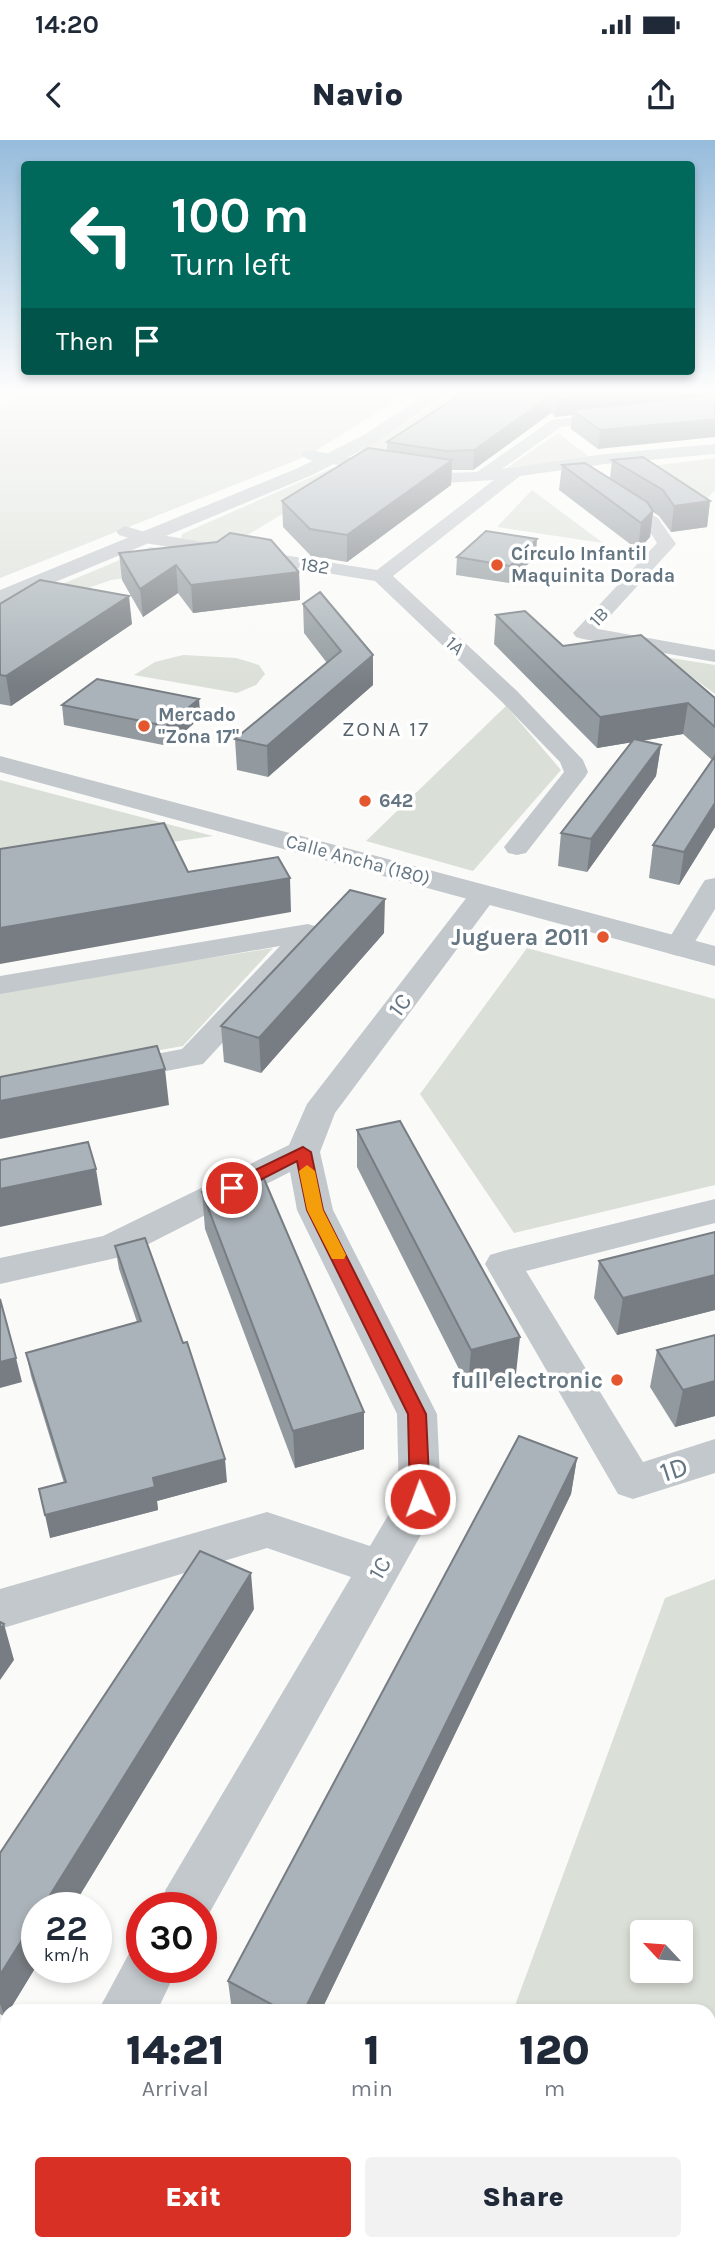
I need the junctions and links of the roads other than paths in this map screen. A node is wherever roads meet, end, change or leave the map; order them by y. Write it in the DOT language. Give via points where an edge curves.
graph roads {
  1 [pos="226,489"];
  2 [pos="259,489"];
  3 [pos="493,489"];
  4 [pos="602,489"];
  5 [pos="125,531"];
  6 [pos="145,538"];
  7 [pos="381,576"];
  8 [pos="0,581"];
  9 [pos="0,598"];
  10 [pos="715,656"];
  11 [pos="0,764"];
  12 [pos="517,847"];
  13 [pos="715,886"];
  14 [pos="485,894"];
  15 [pos="678,947"];
  16 [pos="715,957"];
  17 [pos="0,985"];
  18 [pos="80,1077"];
  19 [pos="303,1152"];
  20 [pos="715,1211"];
  21 [pos="0,1272"];
  22 [pos="715,1456"];
  23 [pos="380,1568"];
  24 [pos="0,1609"];
  25 [pos="194,1892"];
  26 [pos="142,1983"];
  27 [pos="130,2004"];
  1 -- 5 [label="street"];
  2 -- 6 [label="street"];
  3 -- 7 [label="street"];
  4 -- 10 [label="street, 1B" via="652,522 667,544 583,633"];
  5 -- 6 [label="street, 182"];
  5 -- 8 [label="street"];
  6 -- 7 [label="street, 182"];
  6 -- 9 [label="street"];
  7 -- 12 [label="street, 1A" via="571,760 576,772"];
  11 -- 14 [label="street, Calle Ancha (180)"];
  13 -- 15 [label="street"];
  14 -- 15 [label="street, Calle Ancha (180)"];
  14 -- 19 [label="street, 1C" via="319,1111"];
  15 -- 16 [label="street, Calle Ancha (180)"];
  17 -- 18 [label="street" via="308,933 192,1057"];
  19 -- 21 [label="street" via="111,1248"];
  19 -- 23 [label="street, 1C" via="315,1210 417,1414 420,1499"];
  20 -- 22 [label="street, 1D" via="503,1264 633,1482"];
  23 -- 24 [label="street" via="267,1530"];
  23 -- 25 [label="street, 1C"];
  26 -- 27 [label="street"];
}
